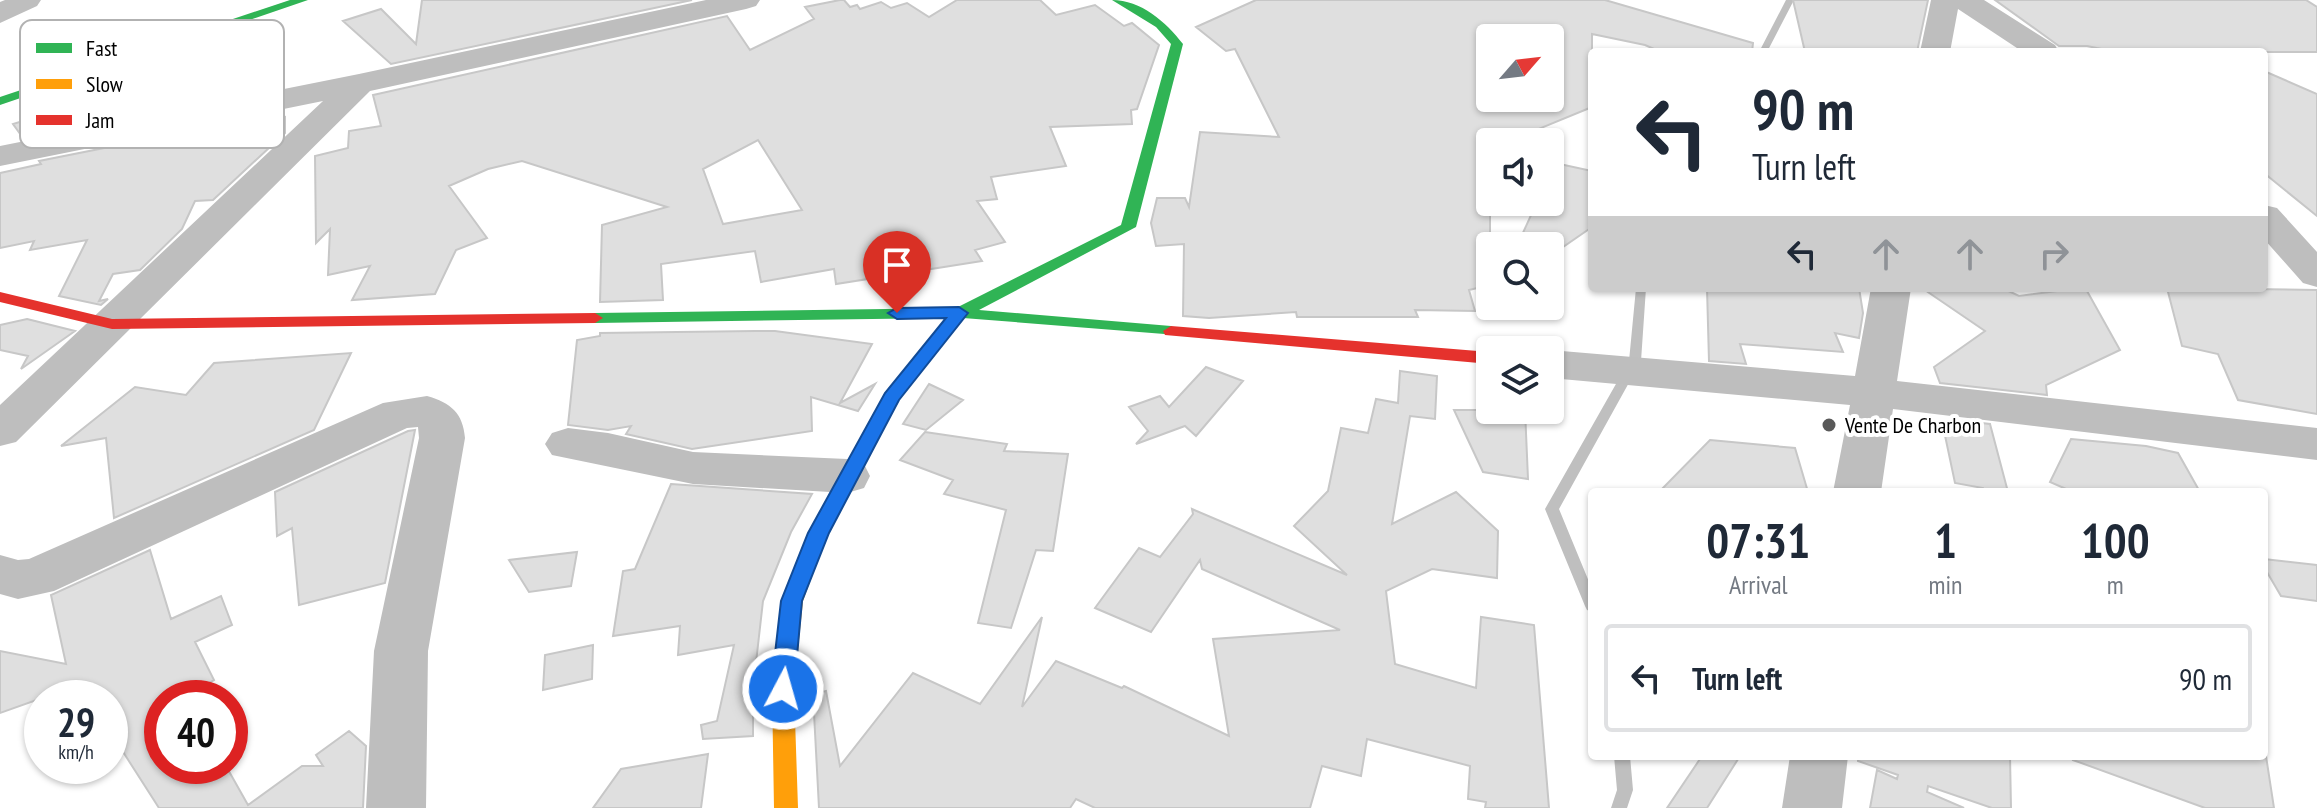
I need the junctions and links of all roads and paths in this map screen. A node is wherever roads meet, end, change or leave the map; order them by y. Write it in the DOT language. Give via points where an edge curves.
graph roads {
  1 [pos="27,0"];
  2 [pos="258,0"];
  3 [pos="302,0"];
  4 [pos="746,0"];
  5 [pos="1118,0"];
  6 [pos="1945,0"];
  7 [pos="1964,0"];
  8 [pos="0,14"];
  9 [pos="195,20"];
  10 [pos="242,20"];
  11 [pos="1936,48"];
  12 [pos="2038,48"];
  13 [pos="20,76"];
  14 [pos="0,82"];
  15 [pos="359,84"];
  16 [pos="20,94"];
  17 [pos="284,99"];
  18 [pos="0,101"];
  19 [pos="40,148"];
  20 [pos="0,156"];
  21 [pos="2268,220"];
  22 [pos="2317,275"];
  23 [pos="1890,292"];
  24 [pos="0,297"];
  25 [pos="959,313"];
  26 [pos="112,324"];
  27 [pos="1476,357"];
  28 [pos="1564,365"];
  29 [pos="1871,392"];
  30 [pos="0,431"];
  31 [pos="568,444"];
  32 [pos="2317,444"];
  33 [pos="847,476"];
  34 [pos="1858,488"];
  35 [pos="0,574"];
  36 [pos="1818,760"];
  37 [pos="396,808"];
  38 [pos="786,808"];
  39 [pos="1812,808"];
  1 -- 8 [label="street"];
  2 -- 9 [label="street"];
  3 -- 10 [label="street"];
  4 -- 15 [label="street"];
  5 -- 25 [label="street" via="1160,24 1177,44 1128,227"];
  6 -- 11 [label="street"];
  7 -- 12 [label="street"];
  13 -- 14 [label="street"];
  15 -- 17 [label="street"];
  15 -- 26 [label="street"];
  16 -- 18 [label="street"];
  19 -- 20 [label="street"];
  21 -- 22 [label="street"];
  23 -- 29 [label="street"];
  24 -- 26 [label="street"];
  25 -- 26 [label="street"];
  25 -- 27 [label="street"];
  25 -- 33 [label="street" via="891,397"];
  26 -- 30 [label="street"];
  28 -- 29 [label="street"];
  29 -- 32 [label="street"];
  29 -- 34 [label="street"];
  31 -- 33 [label="street" via="693,468"];
  33 -- 38 [label="street" via="792,601 783,689"];
  35 -- 37 [label="street" via="18,580 36,577 399,414 427,411 441,422 442,438 401,651"];
  36 -- 39 [label="street"];
}
